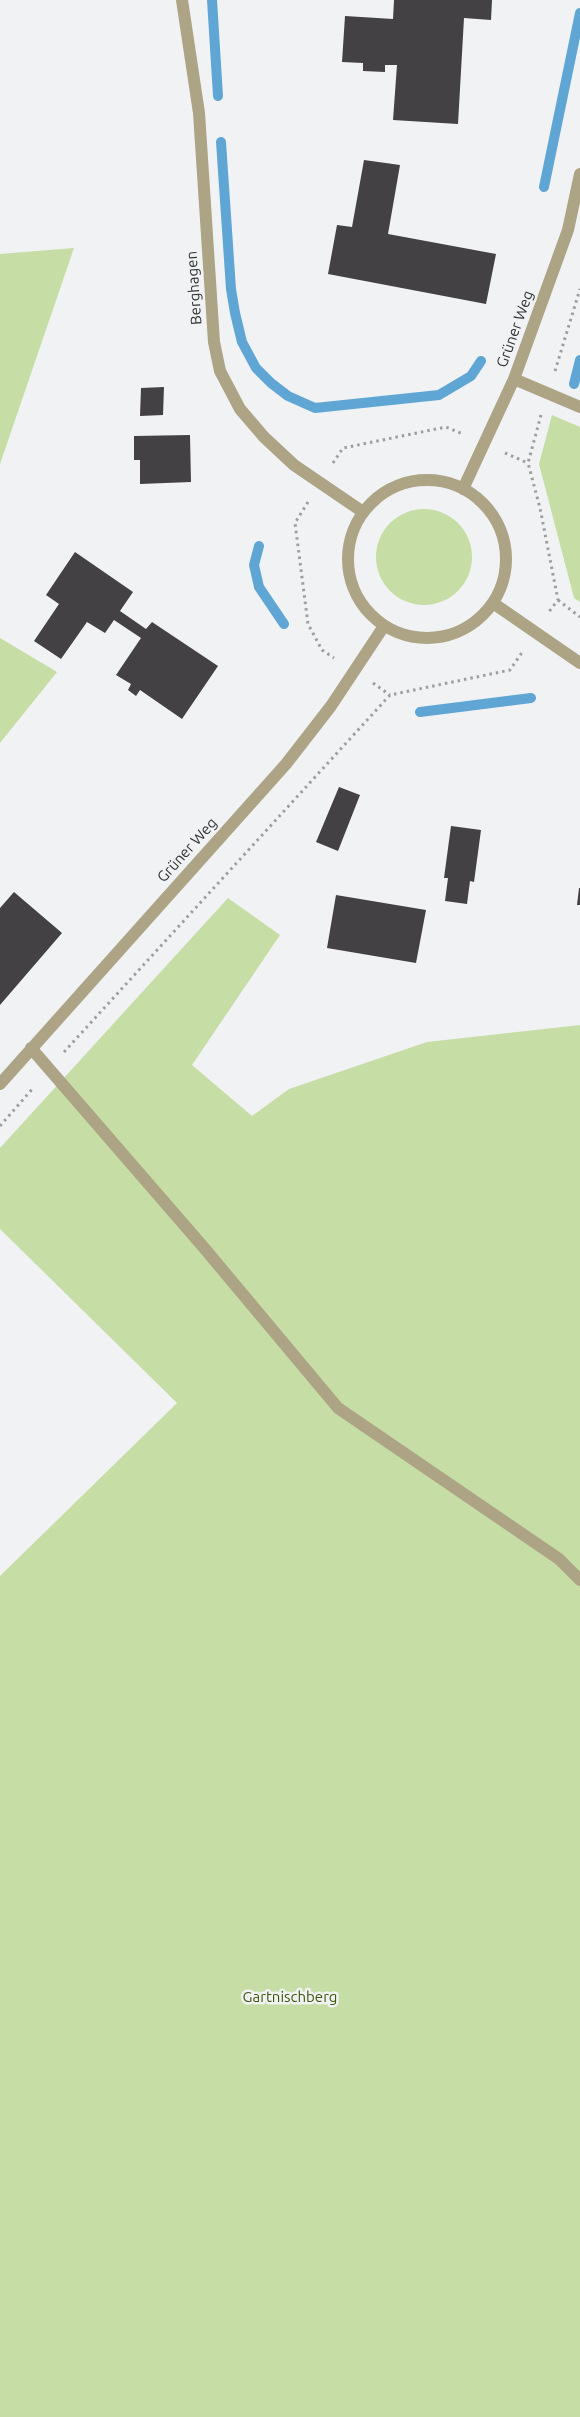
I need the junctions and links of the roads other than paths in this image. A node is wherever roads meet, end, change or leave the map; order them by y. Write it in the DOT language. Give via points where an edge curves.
graph roads {
  1 [pos="182,0"];
  2 [pos="580,174"];
  3 [pos="514,379"];
  4 [pos="580,408"];
  5 [pos="463,489"];
  6 [pos="363,512"];
  7 [pos="493,603"];
  8 [pos="384,626"];
  9 [pos="580,662"];
  10 [pos="32,1048"];
  11 [pos="0,1084"];
  12 [pos="580,1580"];
  1 -- 6 [label="street, Berghagen" via="199,113 214,342 220,371 240,409 264,437 294,465"];
  2 -- 3 [label="street, Grüner Weg" via="568,230"];
  3 -- 4 [label="street"];
  3 -- 5 [label="street, Grüner Weg"];
  5 -- 6 [label="street" via="442,481 420,480 398,485 379,496"];
  5 -- 7 [label="street" via="485,504 500,526 506,552 504,578"];
  6 -- 8 [label="street" via="352,535 348,560 352,586 365,609"];
  7 -- 8 [label="street" via="476,621 455,633 431,638 407,636"];
  7 -- 9 [label="street"];
  8 -- 10 [label="street, Grüner Weg" via="286,764"];
  10 -- 11 [label="street, Grüner Weg"];
  10 -- 12 [label="street" via="338,1408 559,1559"];
}
